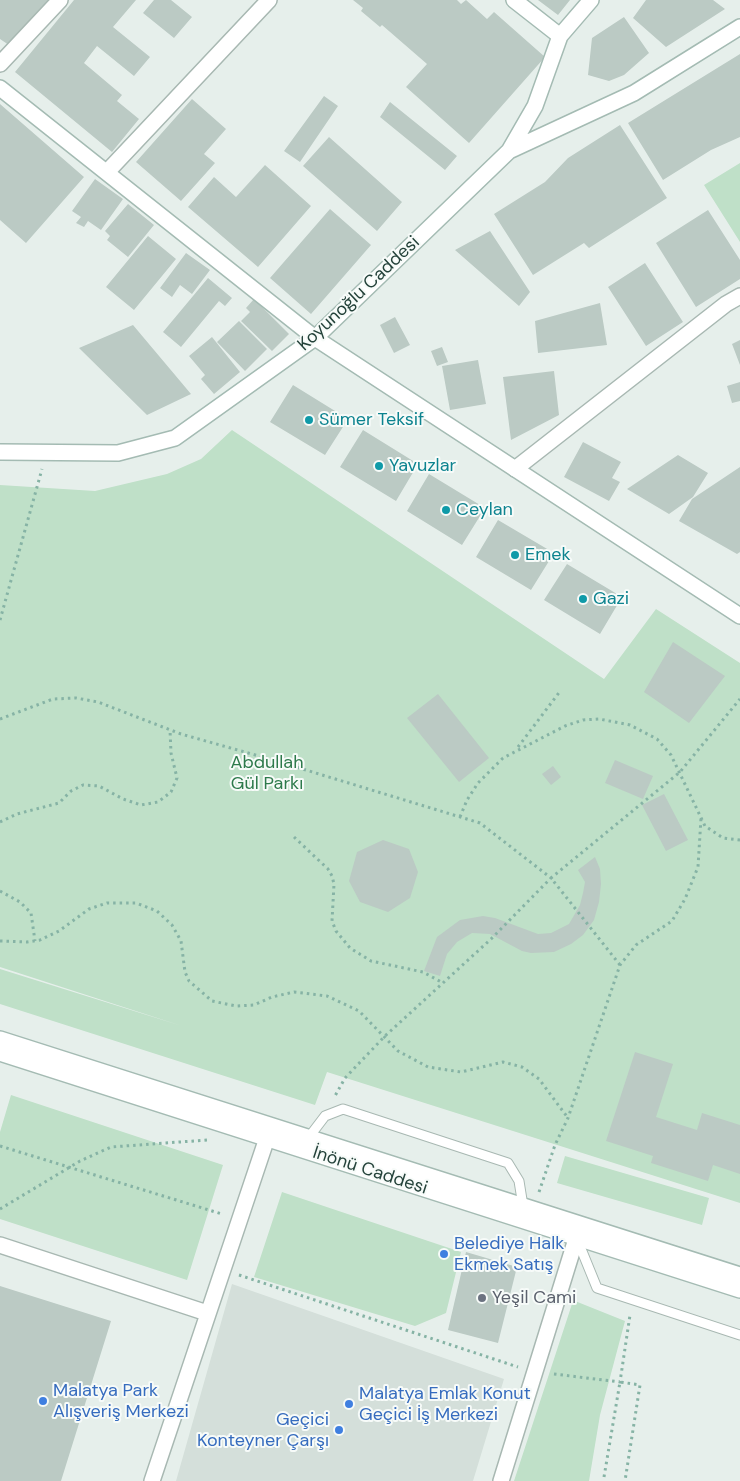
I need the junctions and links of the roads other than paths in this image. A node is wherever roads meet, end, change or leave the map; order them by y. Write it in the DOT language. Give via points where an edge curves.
graph roads {
  1 [pos="60,0"];
  2 [pos="269,0"];
  3 [pos="514,0"];
  4 [pos="591,0"];
  5 [pos="740,27"];
  6 [pos="560,36"];
  7 [pos="0,64"];
  8 [pos="0,88"];
  9 [pos="510,151"];
  10 [pos="107,172"];
  11 [pos="740,296"];
  12 [pos="316,338"];
  13 [pos="0,452"];
  14 [pos="515,469"];
  15 [pos="737,610"];
  16 [pos="0,1038"];
  17 [pos="0,1053"];
  18 [pos="310,1137"];
  19 [pos="267,1138"];
  20 [pos="529,1207"];
  21 [pos="576,1239"];
  22 [pos="0,1245"];
  23 [pos="740,1275"];
  24 [pos="740,1290"];
  25 [pos="207,1313"];
  26 [pos="740,1335"];
  27 [pos="152,1481"];
  28 [pos="501,1481"];
  1 -- 7 [label="street"];
  2 -- 10 [label="street"];
  3 -- 6 [label="street"];
  4 -- 6 [label="street, Koyunoğlu Caddesi"];
  5 -- 9 [label="street" via="634,93"];
  6 -- 9 [label="street, Koyunoğlu Caddesi" via="535,106"];
  8 -- 10 [label="street"];
  9 -- 12 [label="street, Koyunoğlu Caddesi"];
  10 -- 12 [label="street"];
  11 -- 14 [label="street"];
  12 -- 13 [label="street, Koyunoğlu Caddesi" via="175,438 118,453"];
  12 -- 14 [label="street"];
  14 -- 15 [label="street"];
  16 -- 18 [label="street, İnönü Caddesi"];
  17 -- 19 [label="street, İnönü Caddesi"];
  18 -- 20 [label="street, İnönü Caddesi"];
  18 -- 20 [label="lane" via="325,1116 343,1109 508,1163"];
  19 -- 21 [label="street, İnönü Caddesi"];
  19 -- 25 [label="street"];
  20 -- 23 [label="street, İnönü Caddesi"];
  21 -- 24 [label="street, İnönü Caddesi"];
  21 -- 26 [label="lane" via="597,1288"];
  21 -- 28 [label="street"];
  22 -- 25 [label="street"];
  25 -- 27 [label="street"];
}
